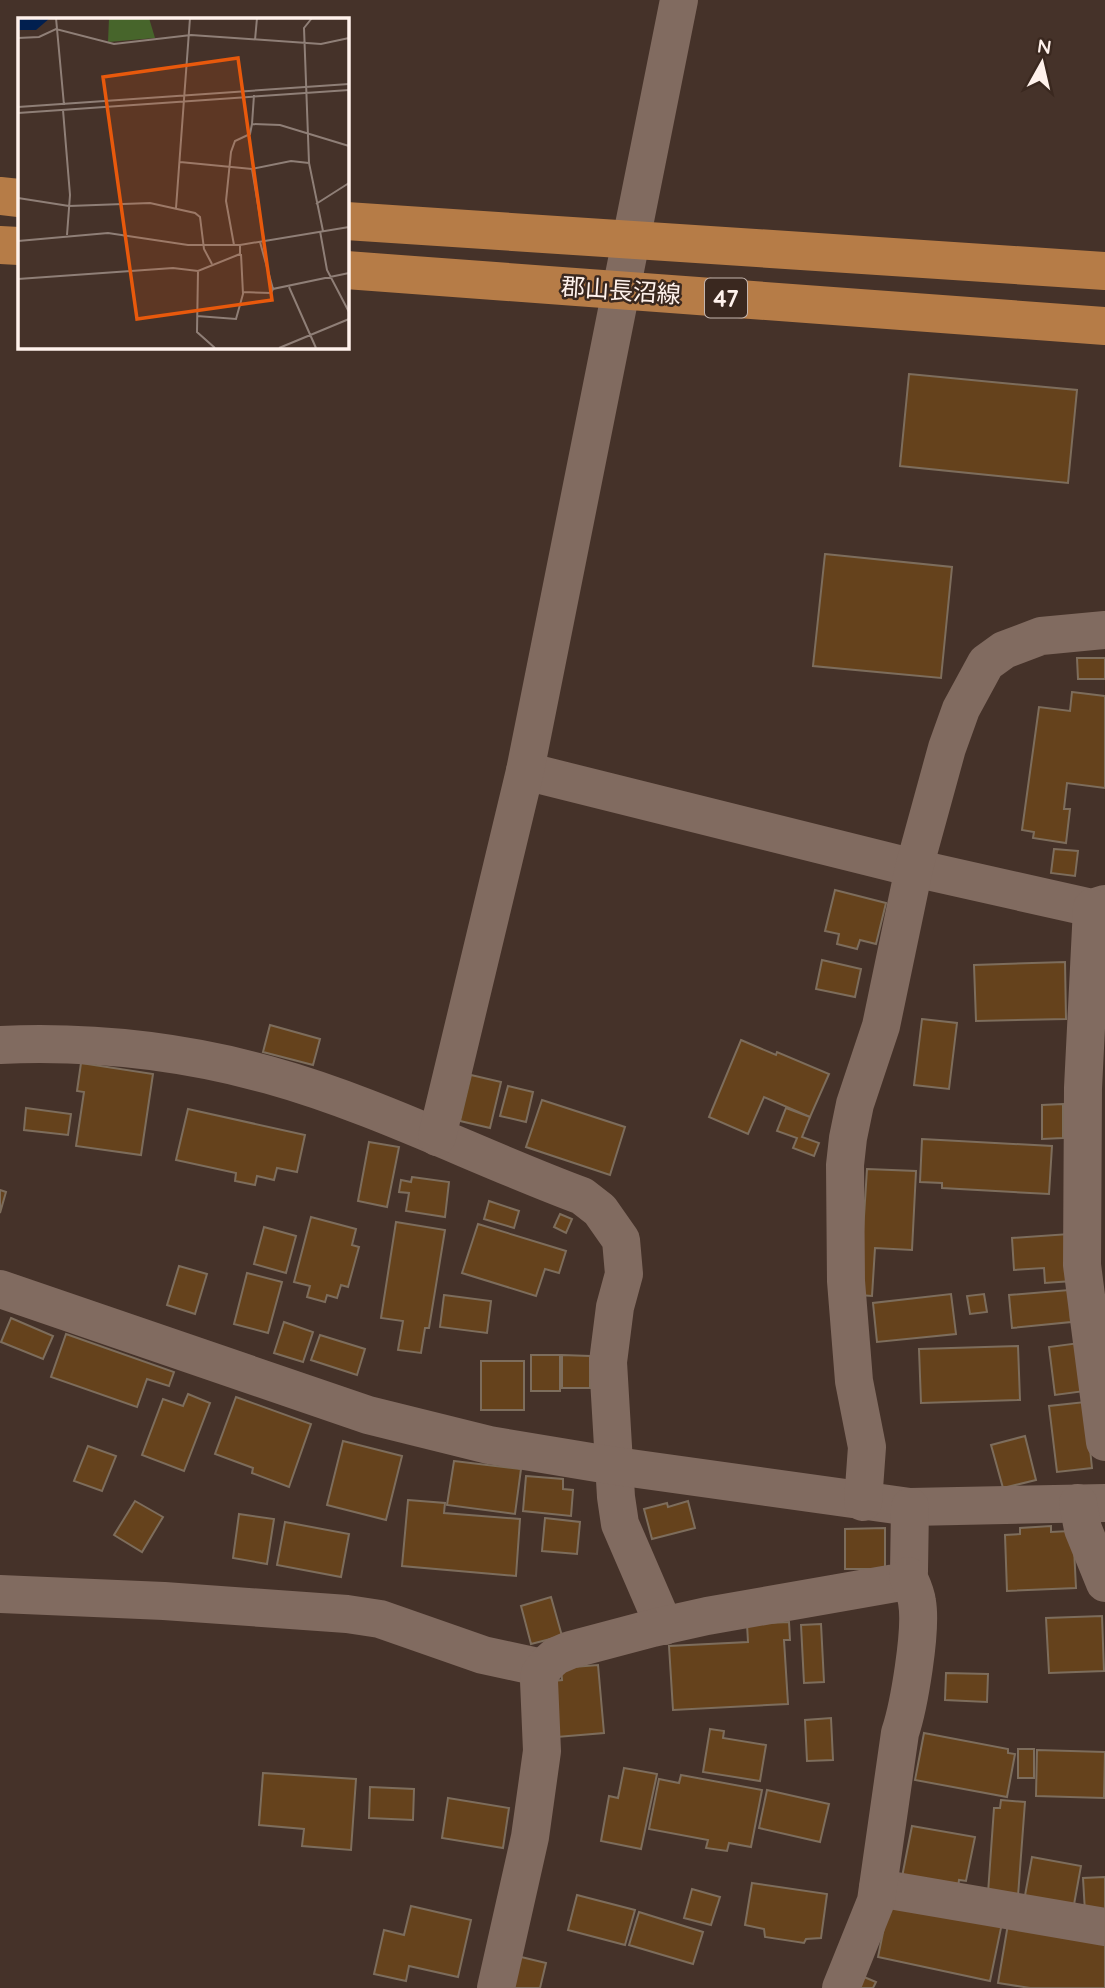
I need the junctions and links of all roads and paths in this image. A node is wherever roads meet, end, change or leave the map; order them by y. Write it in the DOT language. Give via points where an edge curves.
graph roads {
  1 [pos="679,0"];
  2 [pos="0,196"];
  3 [pos="18,198"];
  4 [pos="348,221"];
  5 [pos="631,241"];
  6 [pos="0,245"];
  7 [pos="18,246"];
  8 [pos="348,270"];
  9 [pos="1105,271"];
  10 [pos="622,290"];
  11 [pos="1105,326"];
  12 [pos="1105,630"];
  13 [pos="524,771"];
  14 [pos="914,868"];
  15 [pos="1098,906"];
  16 [pos="0,1045"];
  17 [pos="437,1137"];
  18 [pos="0,1289"];
  19 [pos="1105,1442"];
  20 [pos="614,1466"];
  21 [pos="863,1502"];
  22 [pos="1091,1503"];
  23 [pos="910,1507"];
  24 [pos="908,1576"];
  25 [pos="1105,1583"];
  26 [pos="0,1594"];
  27 [pos="664,1626"];
  28 [pos="543,1668"];
  29 [pos="878,1888"];
  30 [pos="1105,1927"];
  31 [pos="496,1988"];
  32 [pos="841,1988"];
  1 -- 5 [label="street"];
  2 -- 3 [label="main road"];
  4 -- 5 [label="main road, 郡山長沼線 / 47"];
  5 -- 9 [label="main road, 郡山長沼線 / 47"];
  5 -- 10 [label="street"];
  6 -- 7 [label="main road"];
  8 -- 10 [label="main road, 郡山長沼線 / 47"];
  10 -- 11 [label="main road, 郡山長沼線 / 47"];
  10 -- 13 [label="street"];
  12 -- 14 [label="street" via="1041,636 1004,650 986,663 961,709 947,748"];
  13 -- 14 [label="street"];
  13 -- 17 [label="street"];
  14 -- 15 [label="street"];
  14 -- 21 [label="street" via="881,1026 855,1104 845,1165 846,1282 853,1369 867,1447"];
  15 -- 19 [label="street" via="1083,1088 1082,1265"];
  16 -- 17 [label="street" via="76,1044 230,1065 340,1099"];
  17 -- 20 [label="street" via="582,1196 600,1210 621,1240 624,1274 608,1362"];
  18 -- 20 [label="street" via="368,1415 489,1444"];
  20 -- 21 [label="street"];
  20 -- 27 [label="street" via="620,1524"];
  21 -- 23 [label="street"];
  22 -- 23 [label="street"];
  22 -- 25 [label="street" via="1083,1529"];
  23 -- 24 [label="street"];
  24 -- 27 [label="street" via="901,1583"];
  24 -- 29 [label="street" via="919,1616"];
  26 -- 28 [label="street" via="347,1614 380,1619 483,1655"];
  27 -- 28 [label="street" via="570,1650"];
  28 -- 31 [label="street" via="539,1681 542,1751 530,1837"];
  29 -- 30 [label="street"];
  29 -- 32 [label="street"];
}
